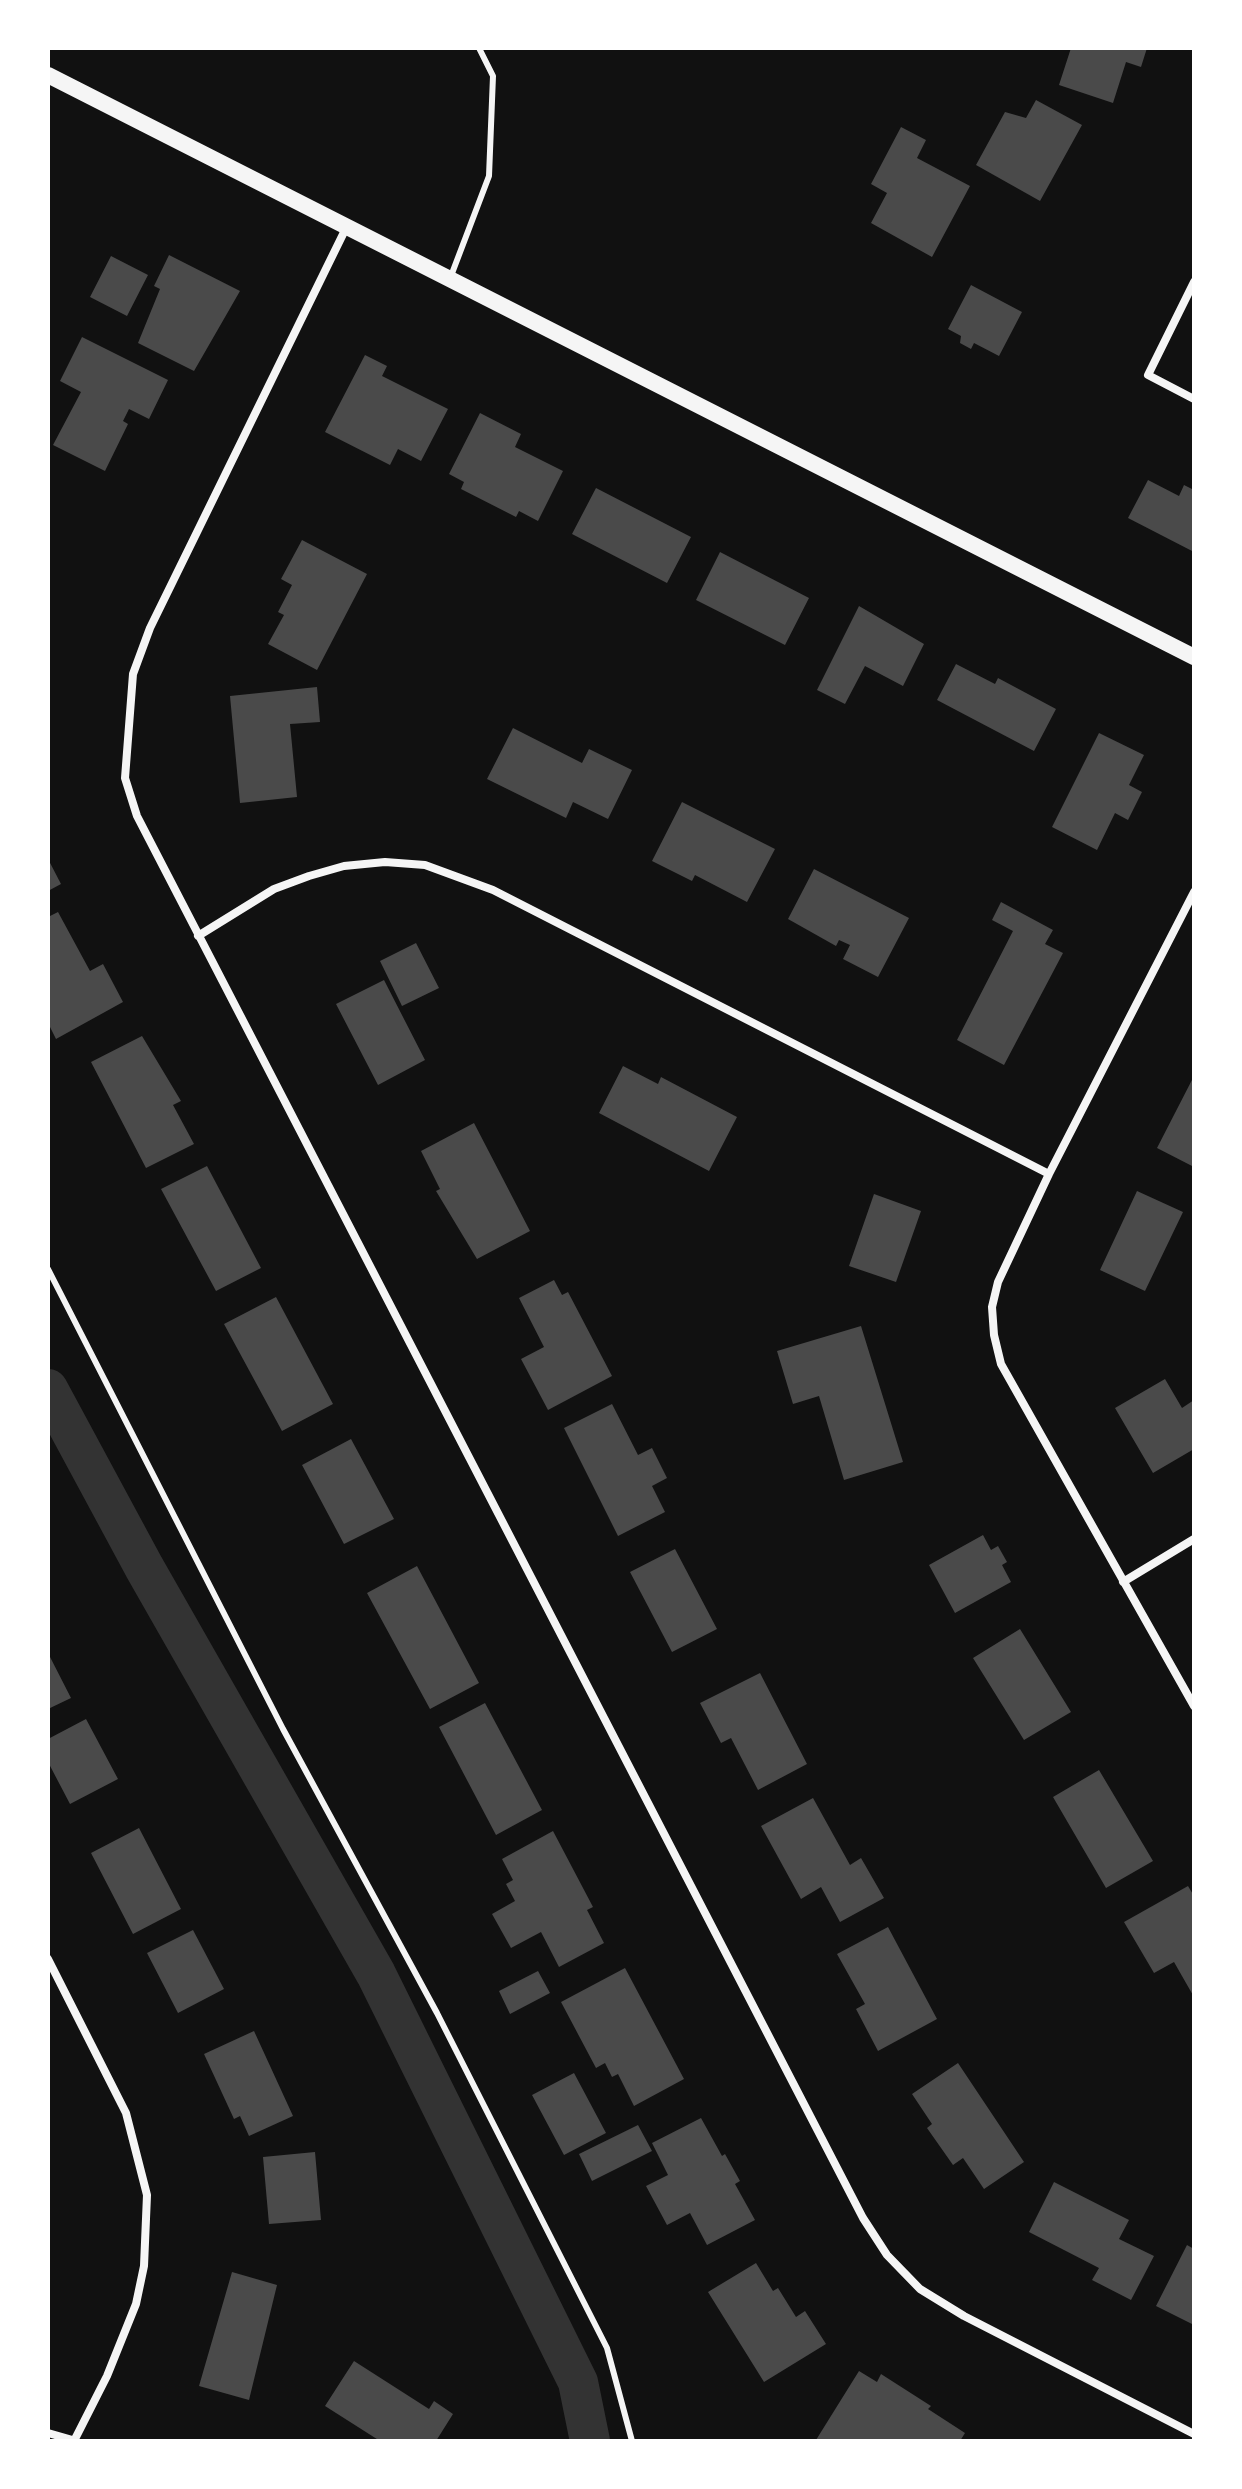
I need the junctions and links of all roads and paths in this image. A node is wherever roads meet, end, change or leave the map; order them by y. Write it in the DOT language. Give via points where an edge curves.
graph roads {
  1 [pos="479,48"];
  2 [pos="48,75"];
  3 [pos="347,226"];
  4 [pos="450,279"];
  5 [pos="1194,282"];
  6 [pos="1194,399"];
  7 [pos="1194,657"];
  8 [pos="1194,892"];
  9 [pos="198,936"];
  10 [pos="1049,1174"];
  11 [pos="48,1269"];
  12 [pos="1194,1539"];
  13 [pos="1123,1582"];
  14 [pos="1194,1706"];
  15 [pos="48,1959"];
  16 [pos="48,2433"];
  17 [pos="1194,2434"];
  18 [pos="75,2441"];
  19 [pos="632,2441"];
  1 -- 4 [label="lane" via="493,76 489,176"];
  2 -- 3 [label="main road"];
  3 -- 4 [label="main road"];
  3 -- 9 [label="street" via="150,628 133,674 125,778 137,816"];
  4 -- 7 [label="main road"];
  5 -- 6 [label="street" via="1148,375"];
  8 -- 10 [label="street"];
  9 -- 10 [label="street" via="274,889 309,876 385,862 425,865 493,890"];
  9 -- 17 [label="street" via="863,2218 887,2255 920,2289 964,2316"];
  10 -- 13 [label="street" via="998,1282 992,1307 994,1335 1001,1364"];
  11 -- 19 [label="lane" via="607,2348"];
  12 -- 13 [label="street"];
  13 -- 14 [label="street"];
  15 -- 18 [label="street" via="126,2113 147,2195 144,2266 136,2304"];
  16 -- 18 [label="street"];
}
